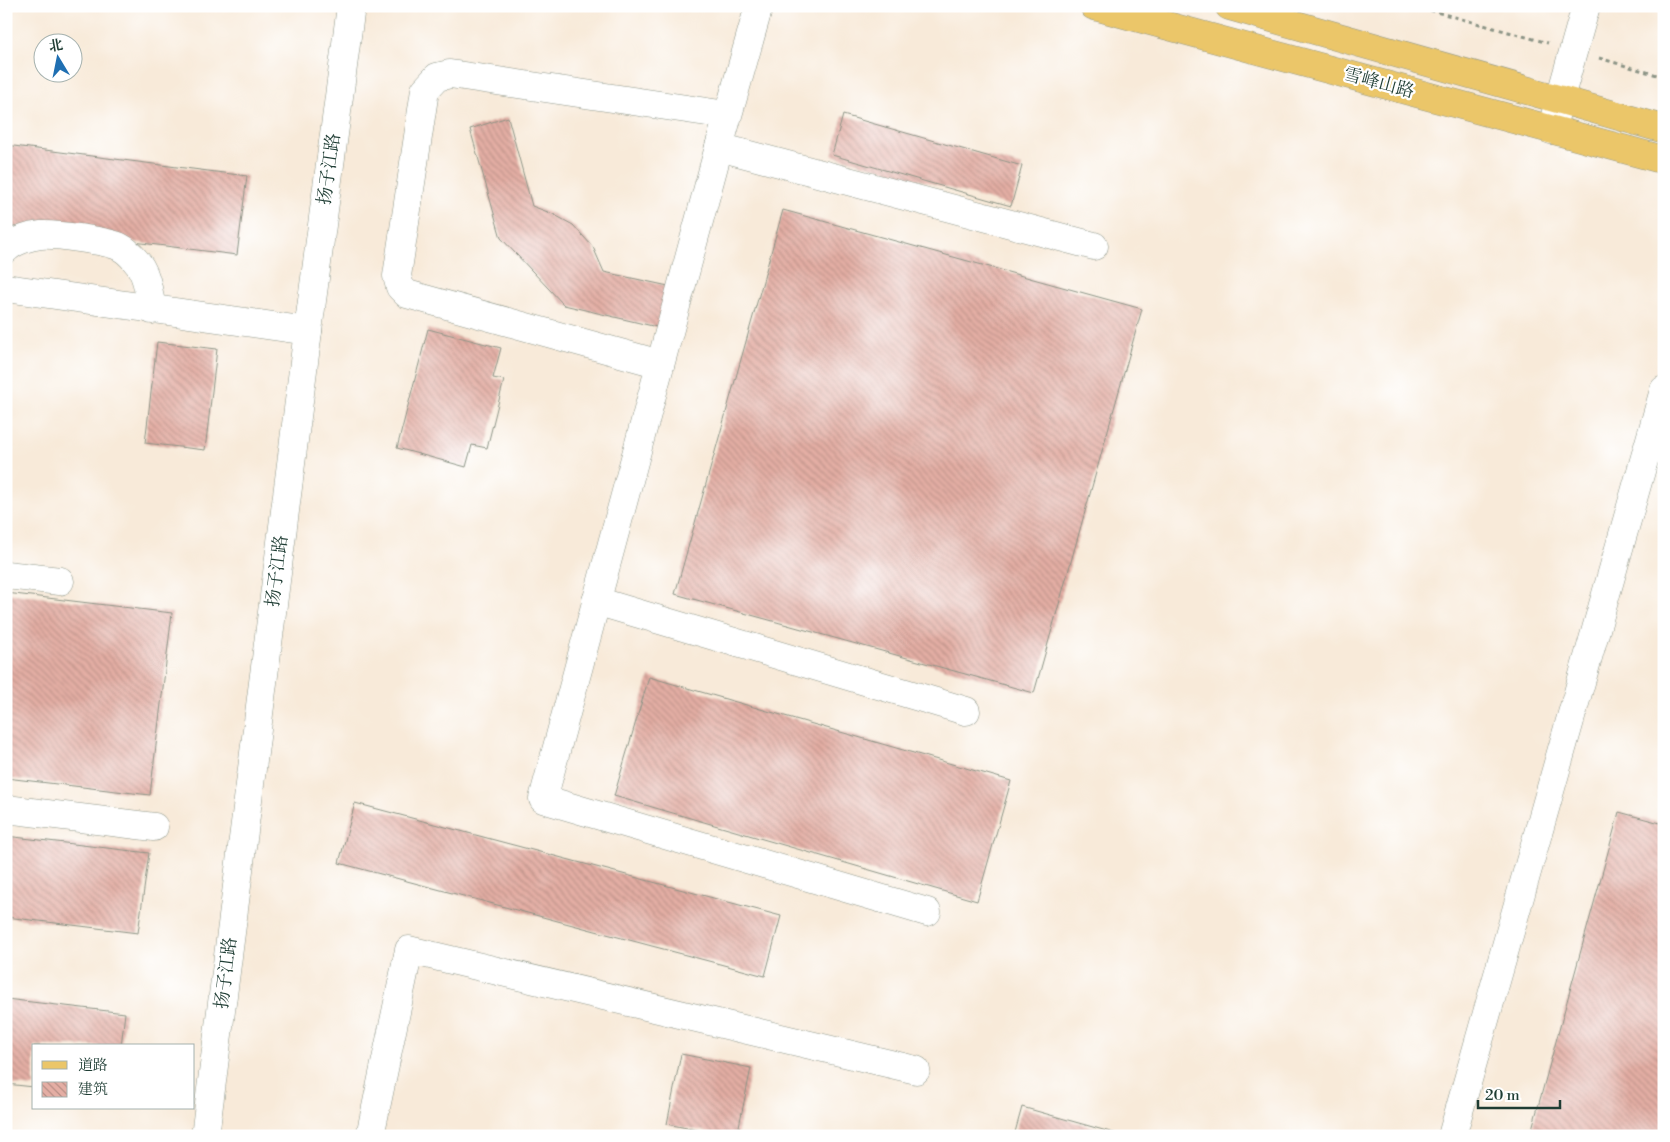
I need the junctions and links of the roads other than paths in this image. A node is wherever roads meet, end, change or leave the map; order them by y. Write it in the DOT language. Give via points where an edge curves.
graph roads {
  1 [pos="351,6"];
  2 [pos="759,6"];
  3 [pos="1094,6"];
  4 [pos="1586,6"];
  5 [pos="1233,7"];
  6 [pos="1560,100"];
  7 [pos="728,115"];
  8 [pos="1664,129"];
  9 [pos="1551,130"];
  10 [pos="719,147"];
  11 [pos="1664,160"];
  12 [pos="1094,246"];
  13 [pos="6,249"];
  14 [pos="6,288"];
  15 [pos="152,310"];
  16 [pos="308,331"];
  17 [pos="660,364"];
  18 [pos="1664,390"];
  19 [pos="6,575"];
  20 [pos="60,581"];
  21 [pos="596,601"];
  22 [pos="966,711"];
  23 [pos="6,810"];
  24 [pos="154,828"];
  25 [pos="926,912"];
  26 [pos="916,1070"];
  27 [pos="205,1136"];
  28 [pos="370,1136"];
  29 [pos="1452,1136"];
  1 -- 16 [label="street, 扬子江路"];
  2 -- 7 [label="street"];
  3 -- 9 [label="main road, 雪峰山路"];
  4 -- 6 [label="street"];
  5 -- 6 [label="main road, 雪峰山路"];
  6 -- 8 [label="main road, 雪峰山路"];
  6 -- 9 [label="street"];
  7 -- 10 [label="street"];
  7 -- 17 [label="street" via="450,74 437,77 425,90 397,276 400,286 407,294"];
  9 -- 11 [label="main road, 雪峰山路"];
  10 -- 12 [label="street"];
  10 -- 17 [label="street"];
  13 -- 15 [label="street" via="29,237 42,235 110,243 122,248 137,261 146,281"];
  14 -- 15 [label="street"];
  15 -- 16 [label="street"];
  16 -- 27 [label="street, 扬子江路"];
  17 -- 21 [label="street"];
  18 -- 29 [label="street"];
  19 -- 20 [label="street"];
  21 -- 22 [label="street"];
  21 -- 25 [label="street" via="543,799"];
  23 -- 24 [label="street"];
  26 -- 28 [label="street" via="410,950"];
}
